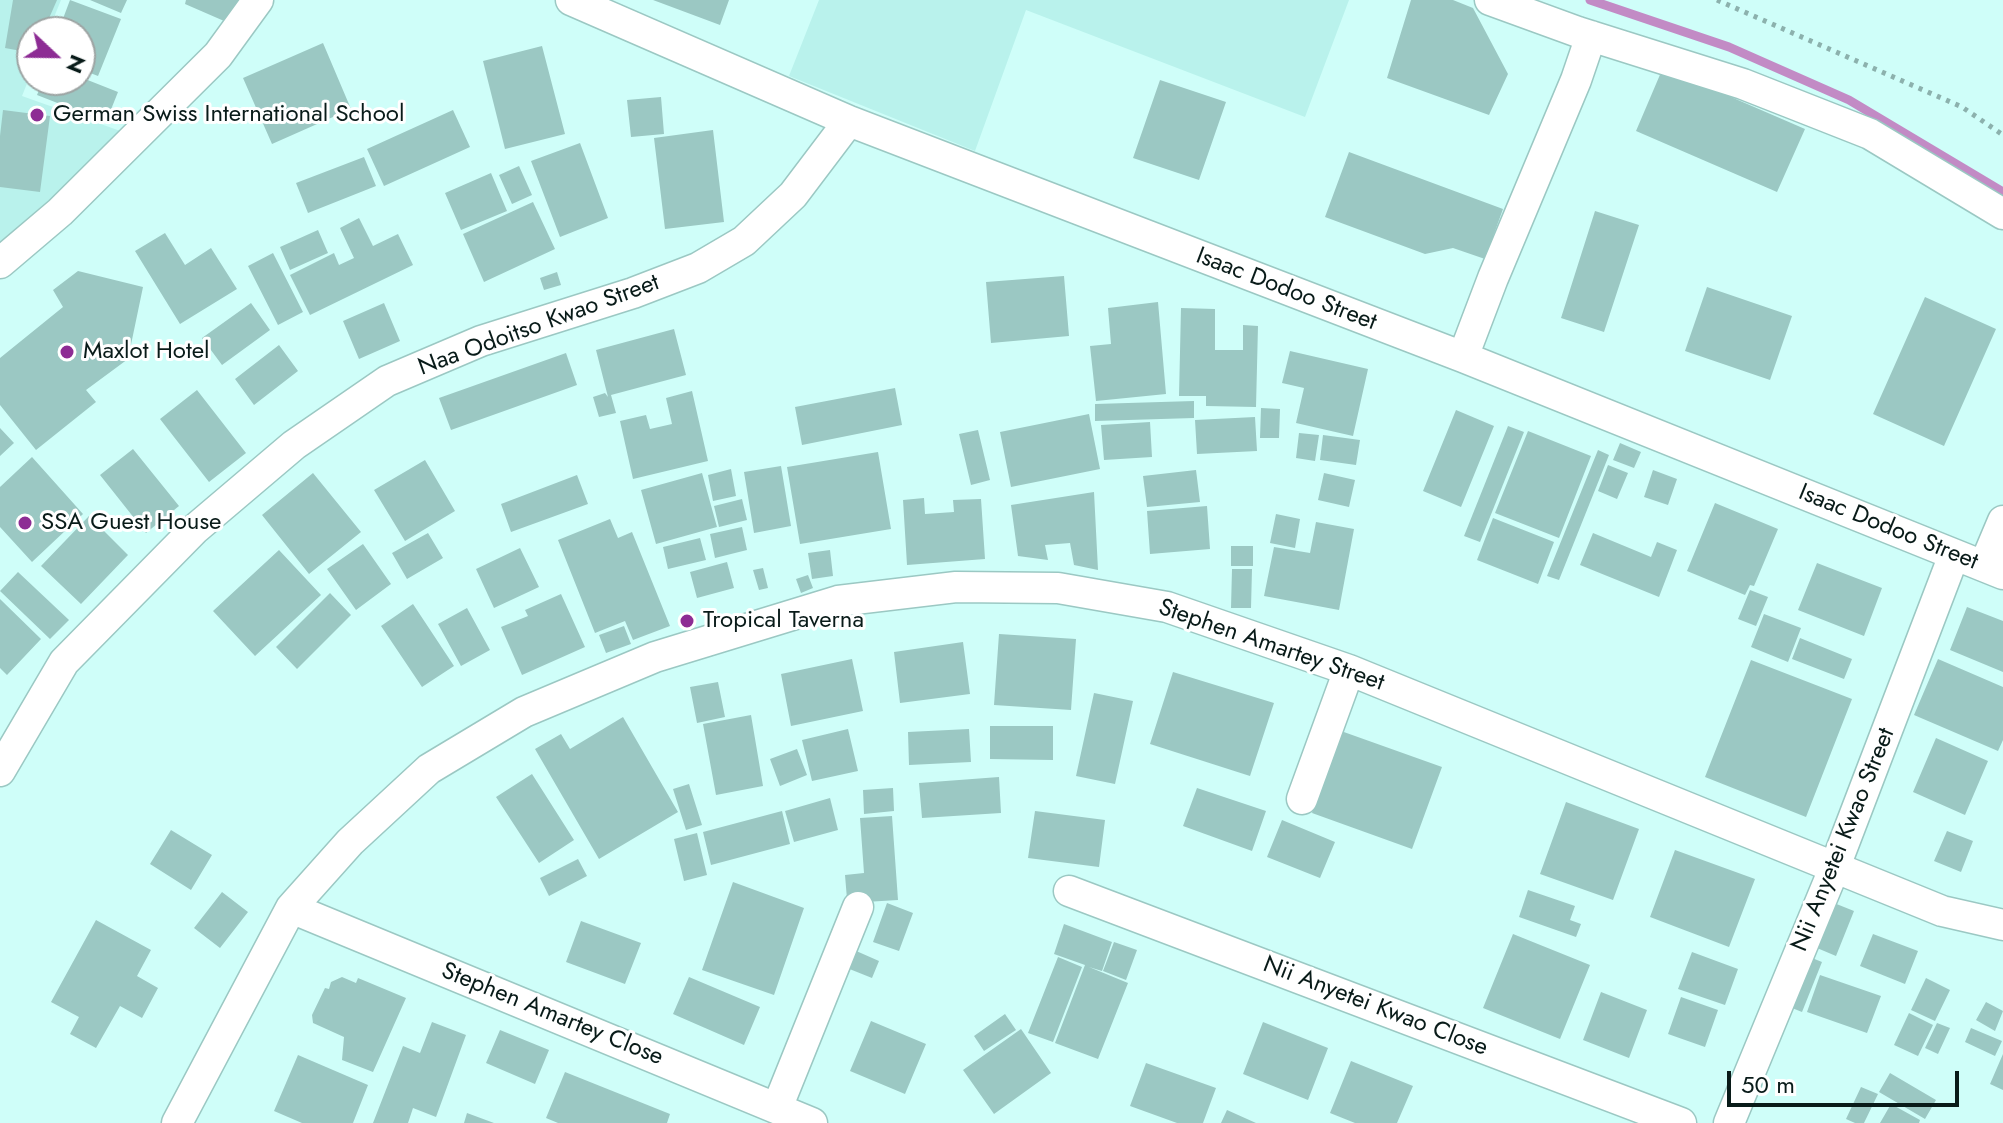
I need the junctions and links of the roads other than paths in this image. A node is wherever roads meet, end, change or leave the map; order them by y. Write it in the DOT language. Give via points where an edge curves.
graph roads {
  1 [pos="258,0"];
  2 [pos="571,0"];
  3 [pos="1490,0"];
  4 [pos="1591,36"];
  5 [pos="849,121"];
  6 [pos="2003,214"];
  7 [pos="0,263"];
  8 [pos="1463,357"];
  9 [pos="2003,521"];
  10 [pos="1954,555"];
  11 [pos="1993,570"];
  12 [pos="1349,670"];
  13 [pos="0,771"];
  14 [pos="1302,799"];
  15 [pos="1834,869"];
  16 [pos="1069,891"];
  17 [pos="858,907"];
  18 [pos="291,908"];
  19 [pos="2003,925"];
  20 [pos="777,1108"];
  21 [pos="177,1123"];
  22 [pos="812,1123"];
  23 [pos="1681,1123"];
  24 [pos="1729,1123"];
  1 -- 7 [label="street" via="208,66 60,212"];
  2 -- 5 [label="street, Isaac Dodoo Street"];
  3 -- 4 [label="street"];
  4 -- 6 [label="street" via="1743,84 1870,134"];
  4 -- 8 [label="street"];
  5 -- 8 [label="street, Isaac Dodoo Street"];
  5 -- 13 [label="street, Naa Odoitso Kwao Street" via="793,195 744,241 698,268 481,341 387,381 294,445 195,529 64,662"];
  8 -- 10 [label="street, Isaac Dodoo Street"];
  9 -- 11 [label="street"];
  10 -- 11 [label="street, Isaac Dodoo Street"];
  10 -- 15 [label="street, Nii Anyetei Kwao Street"];
  12 -- 14 [label="street"];
  12 -- 15 [label="street, Stephen Amartey Street"];
  12 -- 18 [label="street, Stephen Amartey Street" via="1167,607 1058,588 956,587 838,601 655,657 524,712 429,769 350,842"];
  15 -- 19 [label="street, Stephen Amartey Street" via="1942,911"];
  15 -- 24 [label="street, Nii Anyetei Kwao Street"];
  16 -- 23 [label="street, Nii Anyetei Kwao Close"];
  17 -- 20 [label="street"];
  18 -- 20 [label="street, Stephen Amartey Close"];
  18 -- 21 [label="street, Stephen Amartey Street"];
  20 -- 22 [label="street, Stephen Amartey Close"];
}
